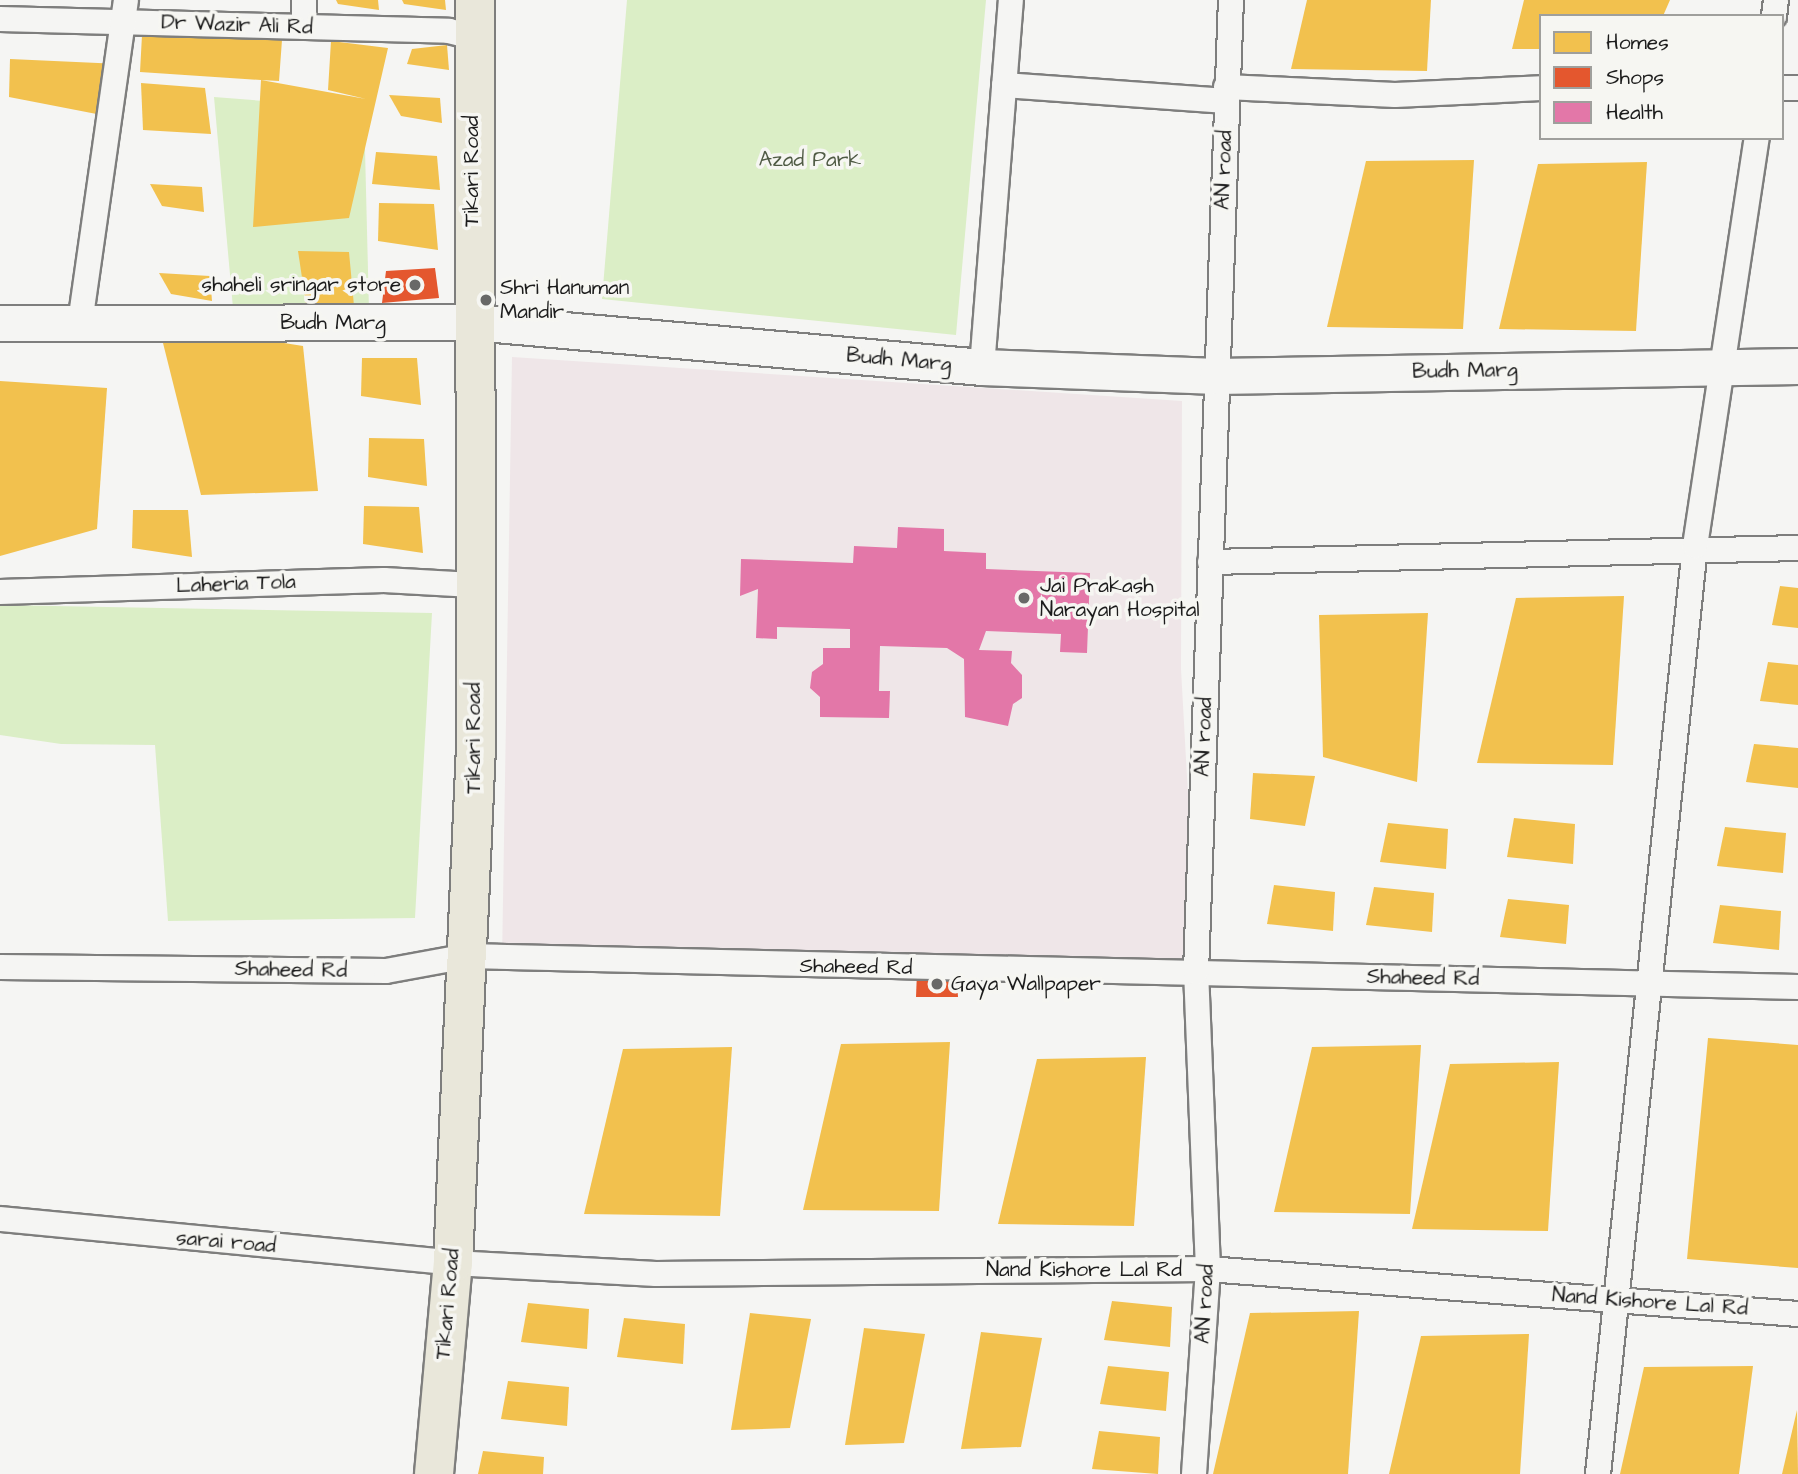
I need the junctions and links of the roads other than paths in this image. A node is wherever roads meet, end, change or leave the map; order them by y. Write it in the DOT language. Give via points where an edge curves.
graph roads {
  1 [pos="304,0"];
  2 [pos="475,0"];
  3 [pos="1011,0"];
  4 [pos="1231,0"];
  5 [pos="126,11"];
  6 [pos="0,19"];
  7 [pos="304,27"];
  8 [pos="473,37"];
  9 [pos="1004,85"];
  10 [pos="1539,88"];
  11 [pos="1226,94"];
  12 [pos="1757,140"];
  13 [pos="0,323"];
  14 [pos="80,323"];
  15 [pos="472,323"];
  16 [pos="1721,365"];
  17 [pos="1798,366"];
  18 [pos="982,367"];
  19 [pos="1217,376"];
  20 [pos="1695,545"];
  21 [pos="1798,548"];
  22 [pos="1210,562"];
  23 [pos="472,585"];
  24 [pos="0,592"];
  25 [pos="468,956"];
  26 [pos="0,967"];
  27 [pos="1196,972"];
  28 [pos="1645,984"];
  29 [pos="1798,987"];
  30 [pos="0,1219"];
  31 [pos="453,1263"];
  32 [pos="1208,1269"];
  33 [pos="1613,1299"];
  34 [pos="1798,1314"];
  35 [pos="434,1474"];
  36 [pos="1194,1474"];
  37 [pos="1598,1474"];
  1 -- 7 [label="street"];
  2 -- 8 [label="highway, Tikari Road"];
  3 -- 9 [label="street"];
  4 -- 11 [label="street, AN road"];
  5 -- 6 [label="street, Dr Wazir Ali Rd"];
  5 -- 7 [label="street, Dr Wazir Ali Rd"];
  5 -- 14 [label="street"];
  7 -- 8 [label="street, Dr Wazir Ali Rd"];
  8 -- 15 [label="highway, Tikari Road"];
  9 -- 11 [label="street"];
  9 -- 18 [label="street"];
  10 -- 11 [label="street" via="1395,95"];
  11 -- 19 [label="street, AN road"];
  12 -- 16 [label="street"];
  13 -- 14 [label="street, Budh Marg"];
  14 -- 15 [label="street, Budh Marg"];
  15 -- 18 [label="street, Budh Marg"];
  15 -- 23 [label="highway, Tikari Road"];
  16 -- 17 [label="street, Budh Marg"];
  16 -- 19 [label="street, Budh Marg"];
  16 -- 20 [label="street"];
  18 -- 19 [label="street, Budh Marg"];
  19 -- 22 [label="street, AN road"];
  20 -- 21 [label="street"];
  20 -- 22 [label="street"];
  20 -- 28 [label="street"];
  22 -- 27 [label="street, AN road"];
  23 -- 24 [label="street, Laheria Tola" via="384,580"];
  23 -- 25 [label="highway, Tikari Road" via="476,746"];
  25 -- 26 [label="street, Shaheed Rd" via="386,971"];
  25 -- 27 [label="street, Shaheed Rd" via="538,963"];
  25 -- 31 [label="highway, Tikari Road"];
  27 -- 28 [label="street, Shaheed Rd"];
  27 -- 32 [label="street, AN road"];
  28 -- 29 [label="street, Shaheed Rd"];
  28 -- 33 [label="street"];
  30 -- 31 [label="street, sarai road"];
  31 -- 32 [label="street, Nand Kishore Lal Rd" via="656,1274"];
  31 -- 35 [label="highway, Tikari Road"];
  32 -- 33 [label="street, Nand Kishore Lal Rd"];
  32 -- 36 [label="street, AN road"];
  33 -- 34 [label="street, Nand Kishore Lal Rd"];
  33 -- 37 [label="street"];
}
